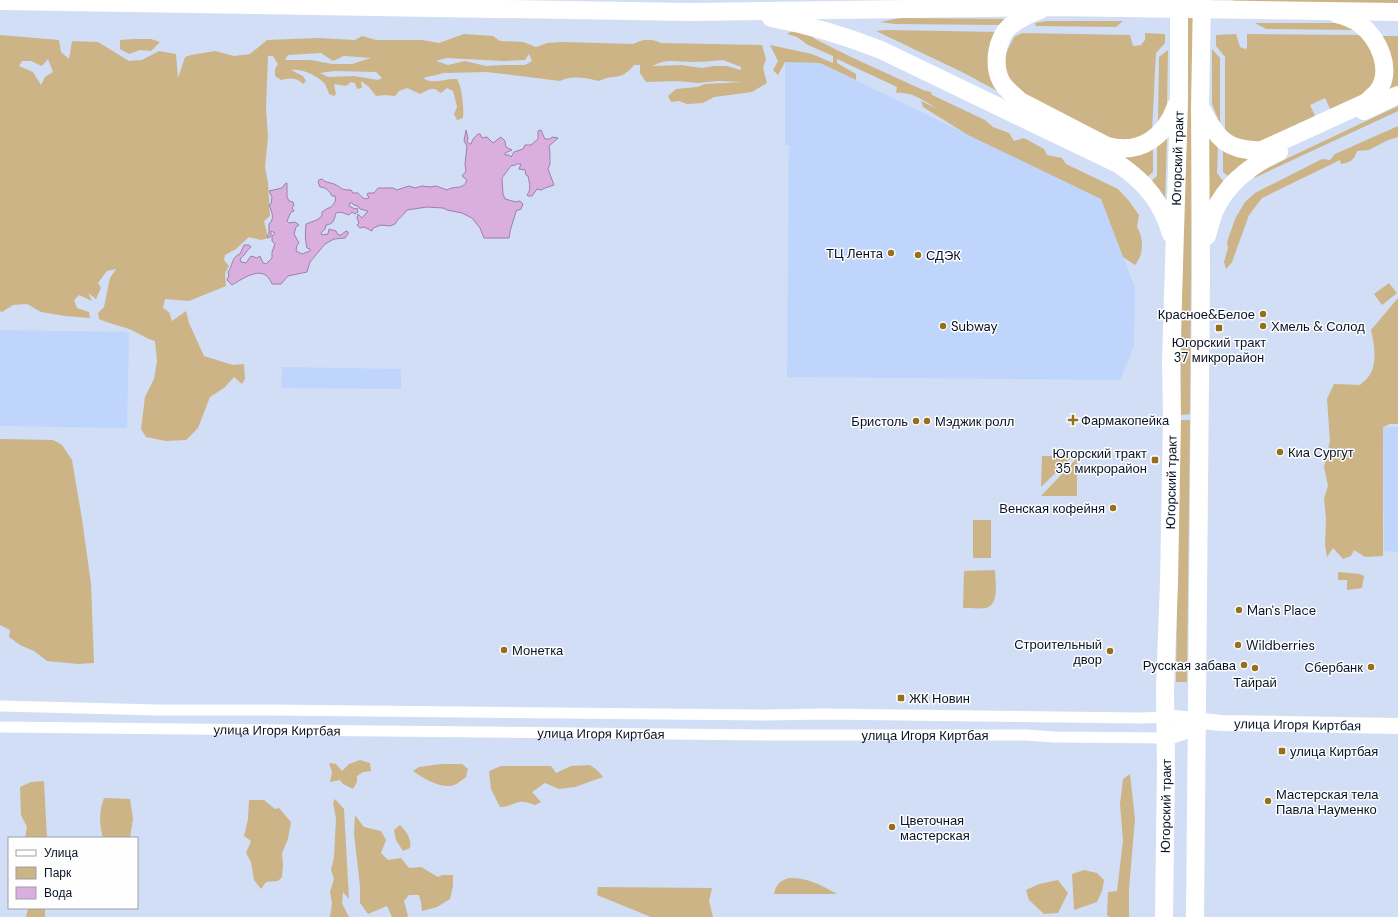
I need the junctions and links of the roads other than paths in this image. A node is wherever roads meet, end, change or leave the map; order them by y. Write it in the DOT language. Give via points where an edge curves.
graph roads {
  1 [pos="1178,0"];
  2 [pos="1202,0"];
  3 [pos="0,1"];
  4 [pos="1054,7"];
  5 [pos="1329,11"];
  6 [pos="690,12"];
  7 [pos="1398,12"];
  8 [pos="1398,95"];
  9 [pos="1178,101"];
  10 [pos="1200,108"];
  11 [pos="1174,246"];
  12 [pos="1201,273"];
  13 [pos="0,706"];
  14 [pos="1165,717"];
  15 [pos="1197,721"];
  16 [pos="1398,726"];
  17 [pos="0,727"];
  18 [pos="1166,738"];
  19 [pos="1164,917"];
  20 [pos="1195,917"];
  1 -- 9 [label="main road, Югорский тракт"];
  2 -- 10 [label="main road, Югорский тракт"];
  3 -- 6 [label="main road"];
  4 -- 5 [label="main road"];
  4 -- 6 [label="main road"];
  4 -- 9 [label="main road" via="1030,14 1009,27 999,46 997,69 1001,82 1020,101 1117,149 1131,148 1155,139 1167,125"];
  5 -- 7 [label="main road"];
  5 -- 10 [label="main road" via="1360,24 1377,44 1384,67 1383,80 1377,92 1367,102 1262,150 1237,148 1220,138 1212,130"];
  6 -- 11 [label="main road" via="754,15 777,19 860,42 1120,165 1152,194 1167,222"];
  8 -- 12 [label="main road" via="1248,169 1227,189 1214,212 1205,241"];
  9 -- 11 [label="main road, Югорский тракт"];
  10 -- 12 [label="main road, Югорский тракт"];
  11 -- 14 [label="main road, Югорский тракт"];
  12 -- 15 [label="main road, Югорский тракт"];
  13 -- 14 [label="street, улица Игоря Киртбая" via="159,710"];
  14 -- 15 [label="main road, улица Игоря Киртбая"];
  14 -- 18 [label="main road, Югорский тракт"];
  15 -- 16 [label="main road, улица Игоря Киртбая"];
  15 -- 18 [label="main road, улица Игоря Киртбая" via="1183,732"];
  15 -- 20 [label="main road, Югорский тракт"];
  17 -- 18 [label="street, улица Игоря Киртбая"];
  18 -- 19 [label="main road, Югорский тракт"];
}
